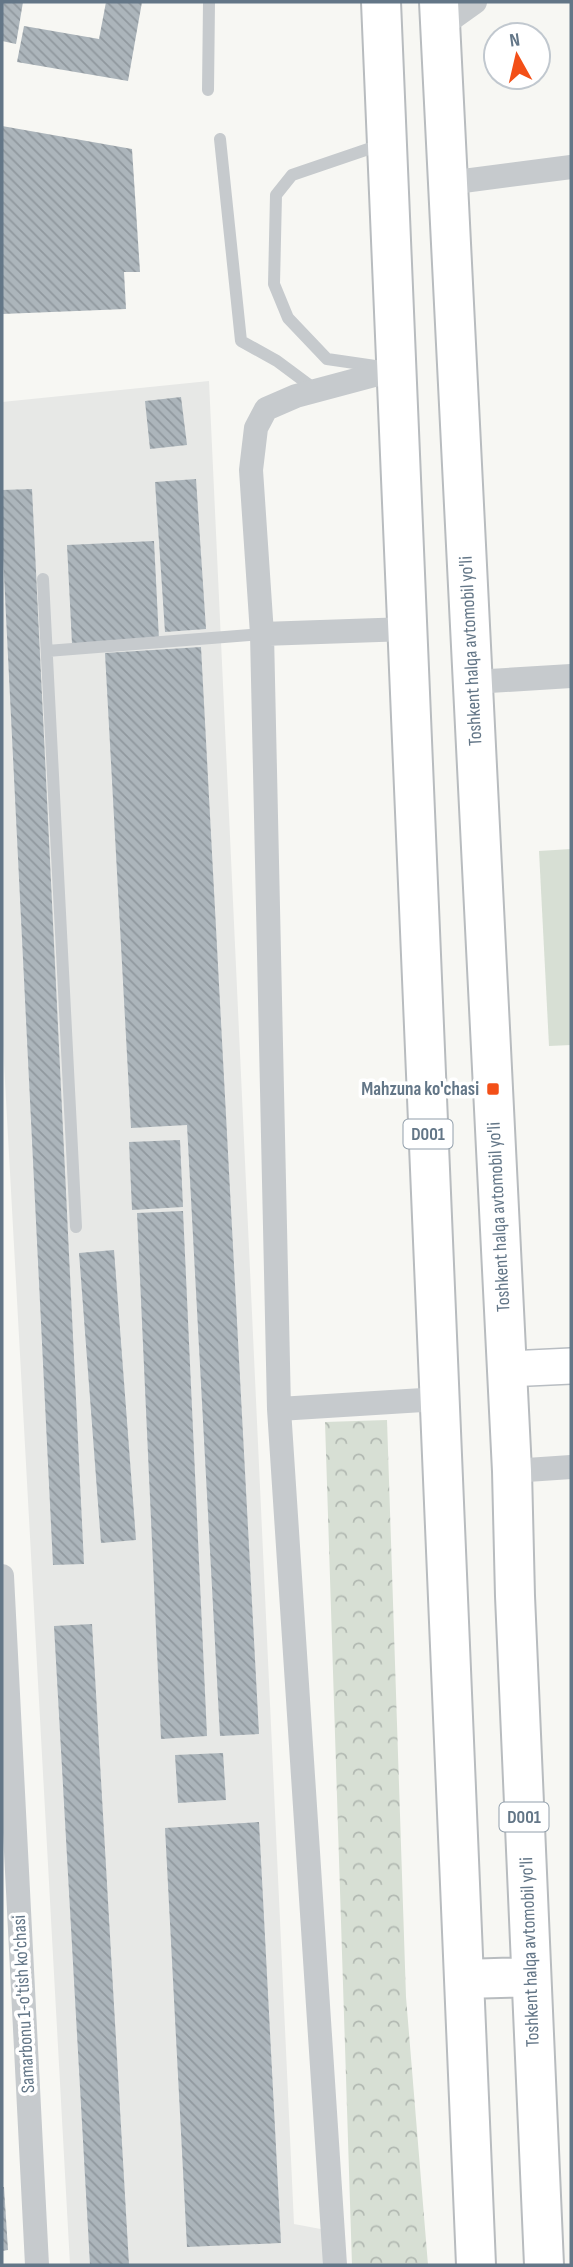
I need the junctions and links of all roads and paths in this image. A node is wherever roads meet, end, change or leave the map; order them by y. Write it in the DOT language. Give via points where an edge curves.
graph roads {
  1 [pos="209,2"];
  2 [pos="381,2"];
  3 [pos="475,2"];
  4 [pos="440,14"];
  5 [pos="208,90"];
  6 [pos="219,139"];
  7 [pos="387,143"];
  8 [pos="571,167"];
  9 [pos="448,183"];
  10 [pos="457,366"];
  11 [pos="397,369"];
  12 [pos="316,390"];
  13 [pos="43,579"];
  14 [pos="408,629"];
  15 [pos="262,634"];
  16 [pos="47,651"];
  17 [pos="571,676"];
  18 [pos="473,682"];
  19 [pos="76,1227"];
  20 [pos="571,1366"];
  21 [pos="506,1368"];
  22 [pos="439,1399"];
  23 [pos="279,1409"];
  24 [pos="571,1467"];
  25 [pos="512,1471"];
  26 [pos="2,1589"];
  27 [pos="531,1977"];
  28 [pos="464,1979"];
  29 [pos="37,2265"];
  30 [pos="335,2265"];
  31 [pos="476,2265"];
  32 [pos="544,2265"];
  1 -- 5 [label="lane"];
  2 -- 7 [label="highway, D001"];
  3 -- 4 [label="street"];
  4 -- 9 [label="highway, Toshkent halqa avtomobil yo'li / D001"];
  6 -- 12 [label="lane" via="241,341"];
  7 -- 11 [label="highway, D001"];
  7 -- 11 [label="lane" via="292,175 276,195 275,284 288,318 327,359"];
  8 -- 9 [label="street"];
  9 -- 10 [label="highway, Toshkent halqa avtomobil yo'li / D001"];
  10 -- 11 [label="highway"];
  10 -- 18 [label="highway, Toshkent halqa avtomobil yo'li / D001"];
  11 -- 12 [label="street"];
  11 -- 14 [label="highway, D001"];
  12 -- 15 [label="street" via="266,409 256,428 251,470"];
  13 -- 16 [label="lane"];
  14 -- 15 [label="street"];
  14 -- 22 [label="highway, D001"];
  15 -- 16 [label="lane"];
  15 -- 23 [label="street"];
  16 -- 19 [label="lane"];
  17 -- 18 [label="street"];
  18 -- 21 [label="highway, Toshkent halqa avtomobil yo'li / D001"];
  20 -- 21 [label="main road"];
  21 -- 25 [label="highway, Toshkent halqa avtomobil yo'li / D001"];
  22 -- 23 [label="street"];
  22 -- 28 [label="highway, D001"];
  23 -- 30 [label="street"];
  24 -- 25 [label="street"];
  25 -- 27 [label="highway, Toshkent halqa avtomobil yo'li / D001"];
  26 -- 29 [label="street, Samarbonu 1-o'tish ko'chasi"];
  27 -- 28 [label="highway"];
  27 -- 32 [label="highway, Toshkent halqa avtomobil yo'li / D001"];
  28 -- 31 [label="highway, D001"];
}
